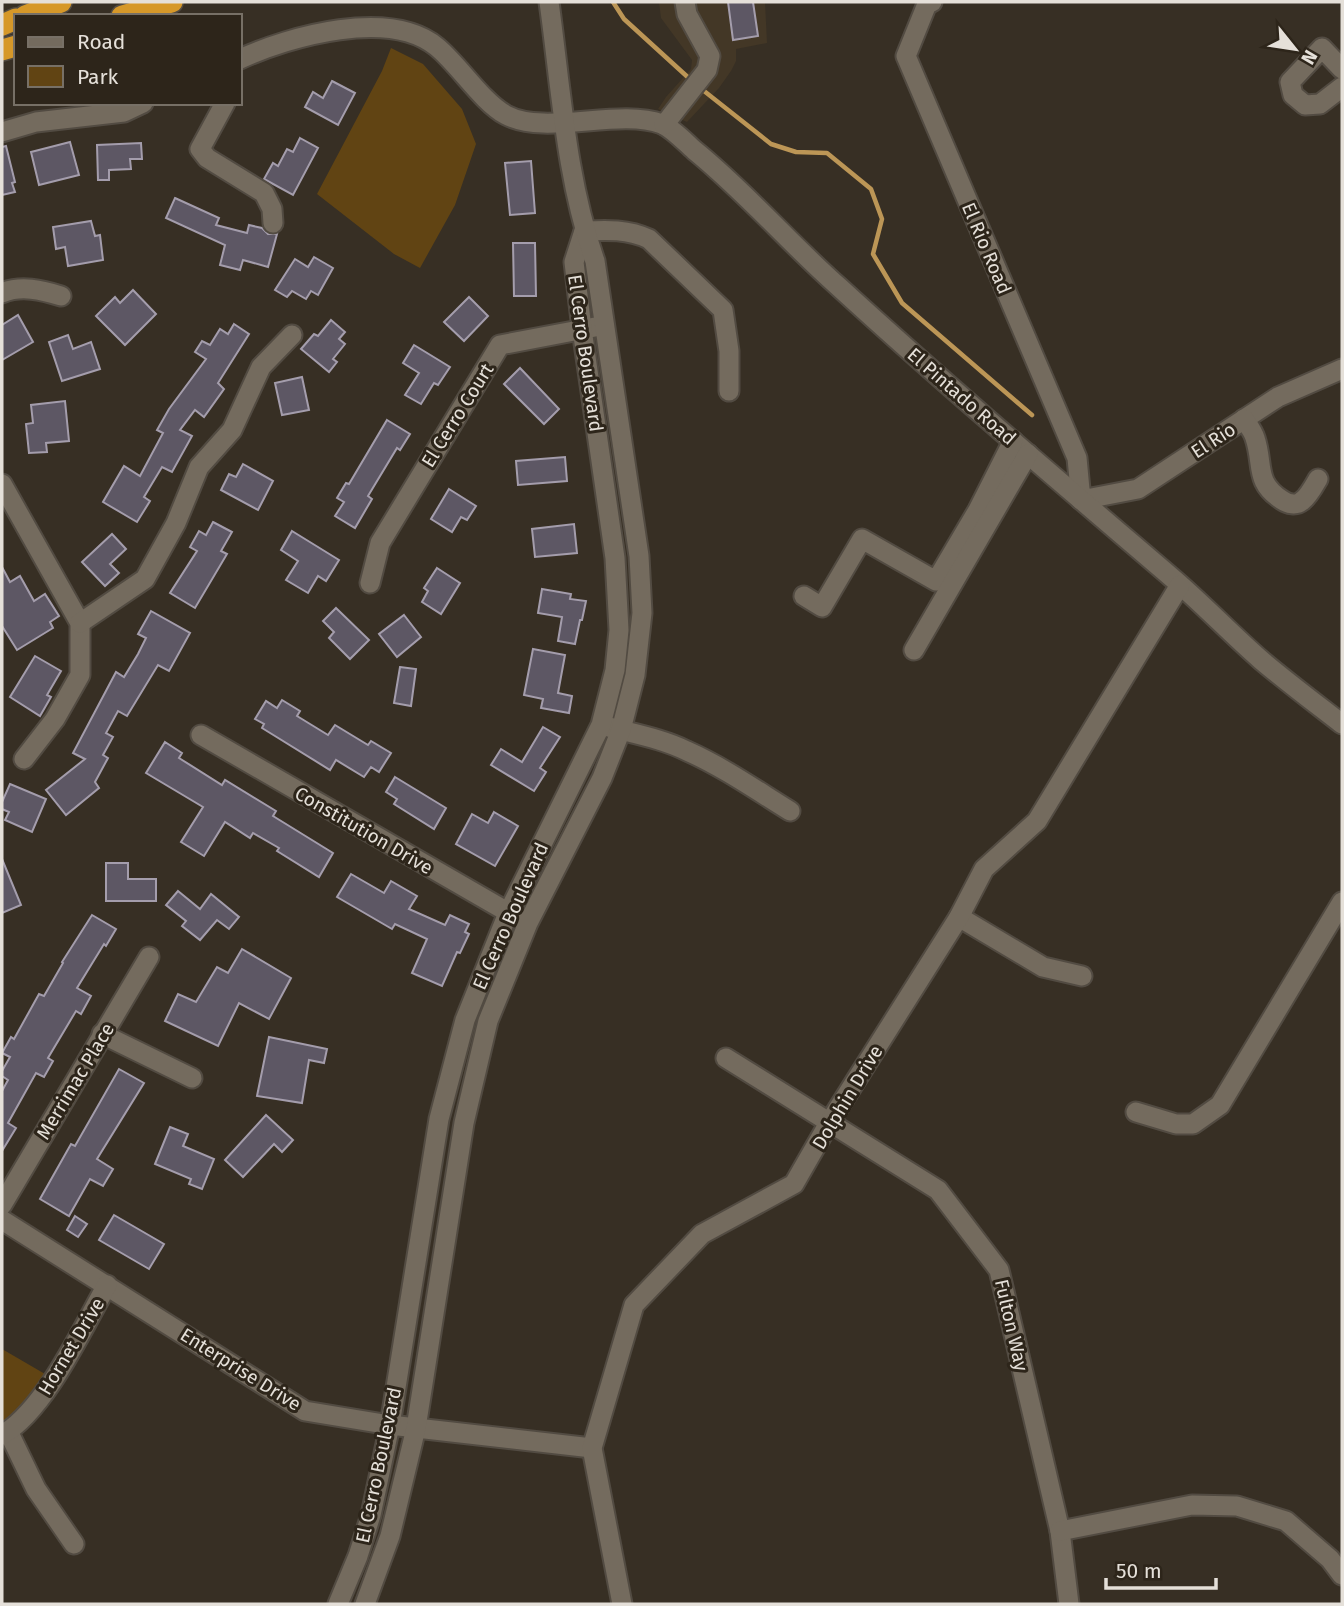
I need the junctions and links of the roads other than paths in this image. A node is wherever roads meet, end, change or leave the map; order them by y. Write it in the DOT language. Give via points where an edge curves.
graph roads {
  1 [pos="61,2"];
  2 [pos="172,2"];
  3 [pos="550,2"];
  4 [pos="685,2"];
  5 [pos="932,2"];
  6 [pos="30,14"];
  7 [pos="129,14"];
  8 [pos="245,56"];
  9 [pos="1342,69"];
  10 [pos="1342,87"];
  11 [pos="139,105"];
  12 [pos="224,105"];
  13 [pos="565,122"];
  14 [pos="664,125"];
  15 [pos="2,132"];
  16 [pos="273,223"];
  17 [pos="584,231"];
  18 [pos="2,293"];
  19 [pos="61,296"];
  20 [pos="606,325"];
  21 [pos="582,329"];
  22 [pos="292,335"];
  23 [pos="1342,369"];
  24 [pos="729,391"];
  25 [pos="1244,419"];
  26 [pos="1021,447"];
  27 [pos="1318,479"];
  28 [pos="2,484"];
  29 [pos="1081,500"];
  30 [pos="370,583"];
  31 [pos="1180,585"];
  32 [pos="804,596"];
  33 [pos="80,622"];
  34 [pos="914,650"];
  35 [pos="1342,724"];
  36 [pos="601,725"];
  37 [pos="621,730"];
  38 [pos="201,735"];
  39 [pos="24,759"];
  40 [pos="790,811"];
  41 [pos="1342,902"];
  42 [pos="508,913"];
  43 [pos="959,917"];
  44 [pos="528,923"];
  45 [pos="149,957"];
  46 [pos="1082,976"];
  47 [pos="102,1034"];
  48 [pos="726,1058"];
  49 [pos="192,1078"];
  50 [pos="1136,1111"];
  51 [pos="830,1123"];
  52 [pos="2,1205"];
  53 [pos="2,1220"];
  54 [pos="107,1286"];
  55 [pos="390,1425"];
  56 [pos="416,1428"];
  57 [pos="5,1433"];
  58 [pos="592,1448"];
  59 [pos="1060,1531"];
  60 [pos="74,1544"];
  61 [pos="1342,1575"];
  62 [pos="338,1604"];
  63 [pos="365,1604"];
  64 [pos="622,1604"];
  65 [pos="1069,1604"];
  1 -- 6 [label="highway"];
  2 -- 7 [label="highway"];
  3 -- 13 [label="street, El Cerro Boulevard"];
  4 -- 14 [label="street" via="710,56 707,70"];
  5 -- 29 [label="street, El Rio Road" via="927,4 906,56 1077,458"];
  8 -- 13 [label="street, El Pintado Road" via="306,36 394,29 434,44 507,116"];
  9 -- 10 [label="street" via="1322,48 1290,82 1293,94 1305,105 1320,104"];
  11 -- 15 [label="street" via="124,112 36,122"];
  12 -- 16 [label="street" via="200,149 264,193"];
  13 -- 14 [label="street, El Pintado Road" via="627,119"];
  13 -- 17 [label="street, El Cerro Boulevard"];
  14 -- 26 [label="street, El Pintado Road" via="723,173 836,285"];
  17 -- 20 [label="street, El Cerro Boulevard" via="595,261"];
  17 -- 21 [label="street, El Cerro Boulevard" via="575,262"];
  17 -- 24 [label="street" via="613,229 649,239 723,310"];
  18 -- 19 [label="street" via="44,290"];
  20 -- 21 [label="street, El Cerro Court"];
  20 -- 37 [label="street, El Cerro Boulevard" via="639,556 642,613 635,675"];
  21 -- 30 [label="street, El Cerro Court" via="500,345 380,543"];
  21 -- 36 [label="street, El Cerro Boulevard" via="618,593 615,670"];
  22 -- 33 [label="street" via="261,367 232,430 199,467 176,523 145,579"];
  23 -- 25 [label="street, El Rio" via="1278,397"];
  25 -- 27 [label="street" via="1254,433 1262,477 1275,495 1287,503 1302,502"];
  25 -- 29 [label="street, El Rio" via="1138,489"];
  26 -- 29 [label="street, El Pintado Road"];
  26 -- 32 [label="street" via="936,581 862,539 822,607"];
  26 -- 34 [label="street"];
  28 -- 33 [label="street"];
  29 -- 31 [label="street, El Pintado Road"];
  31 -- 35 [label="street, El Pintado Road" via="1261,660"];
  31 -- 43 [label="street, Dolphin Drive" via="1037,821 984,869"];
  33 -- 39 [label="street" via="80,675 55,719"];
  36 -- 37 [label="street"];
  36 -- 42 [label="street, El Cerro Boulevard"];
  37 -- 40 [label="street" via="687,750"];
  37 -- 44 [label="street, El Cerro Boulevard" via="602,778"];
  38 -- 42 [label="street, Constitution Drive"];
  41 -- 50 [label="street" via="1220,1105 1193,1124 1176,1124"];
  42 -- 44 [label="street, Constitution Drive"];
  42 -- 55 [label="street, El Cerro Boulevard" via="465,1020 439,1119"];
  43 -- 46 [label="street" via="1043,967"];
  43 -- 51 [label="street, Dolphin Drive"];
  44 -- 56 [label="street, El Cerro Boulevard" via="488,1021 464,1123"];
  45 -- 47 [label="street, Merrimac Place"];
  47 -- 49 [label="street"];
  47 -- 52 [label="street, Merrimac Place"];
  48 -- 51 [label="street, Fulton Way"];
  51 -- 58 [label="street, Dolphin Drive" via="794,1184 702,1234 634,1305"];
  51 -- 59 [label="street, Fulton Way" via="938,1189 999,1270"];
  53 -- 54 [label="street, Enterprise Drive"];
  54 -- 55 [label="street, Enterprise Drive" via="305,1411"];
  54 -- 57 [label="street, Hornet Drive" via="58,1372 36,1403"];
  55 -- 56 [label="street, Enterprise Drive"];
  55 -- 62 [label="street, El Cerro Boulevard" via="371,1515"];
  56 -- 58 [label="street, Enterprise Drive"];
  56 -- 63 [label="street, El Cerro Boulevard" via="390,1536"];
  57 -- 60 [label="street"];
  58 -- 64 [label="street, Dolphin Drive"];
  59 -- 61 [label="street" via="1192,1505 1237,1506 1286,1521"];
  59 -- 65 [label="street, Fulton Way"];
}
